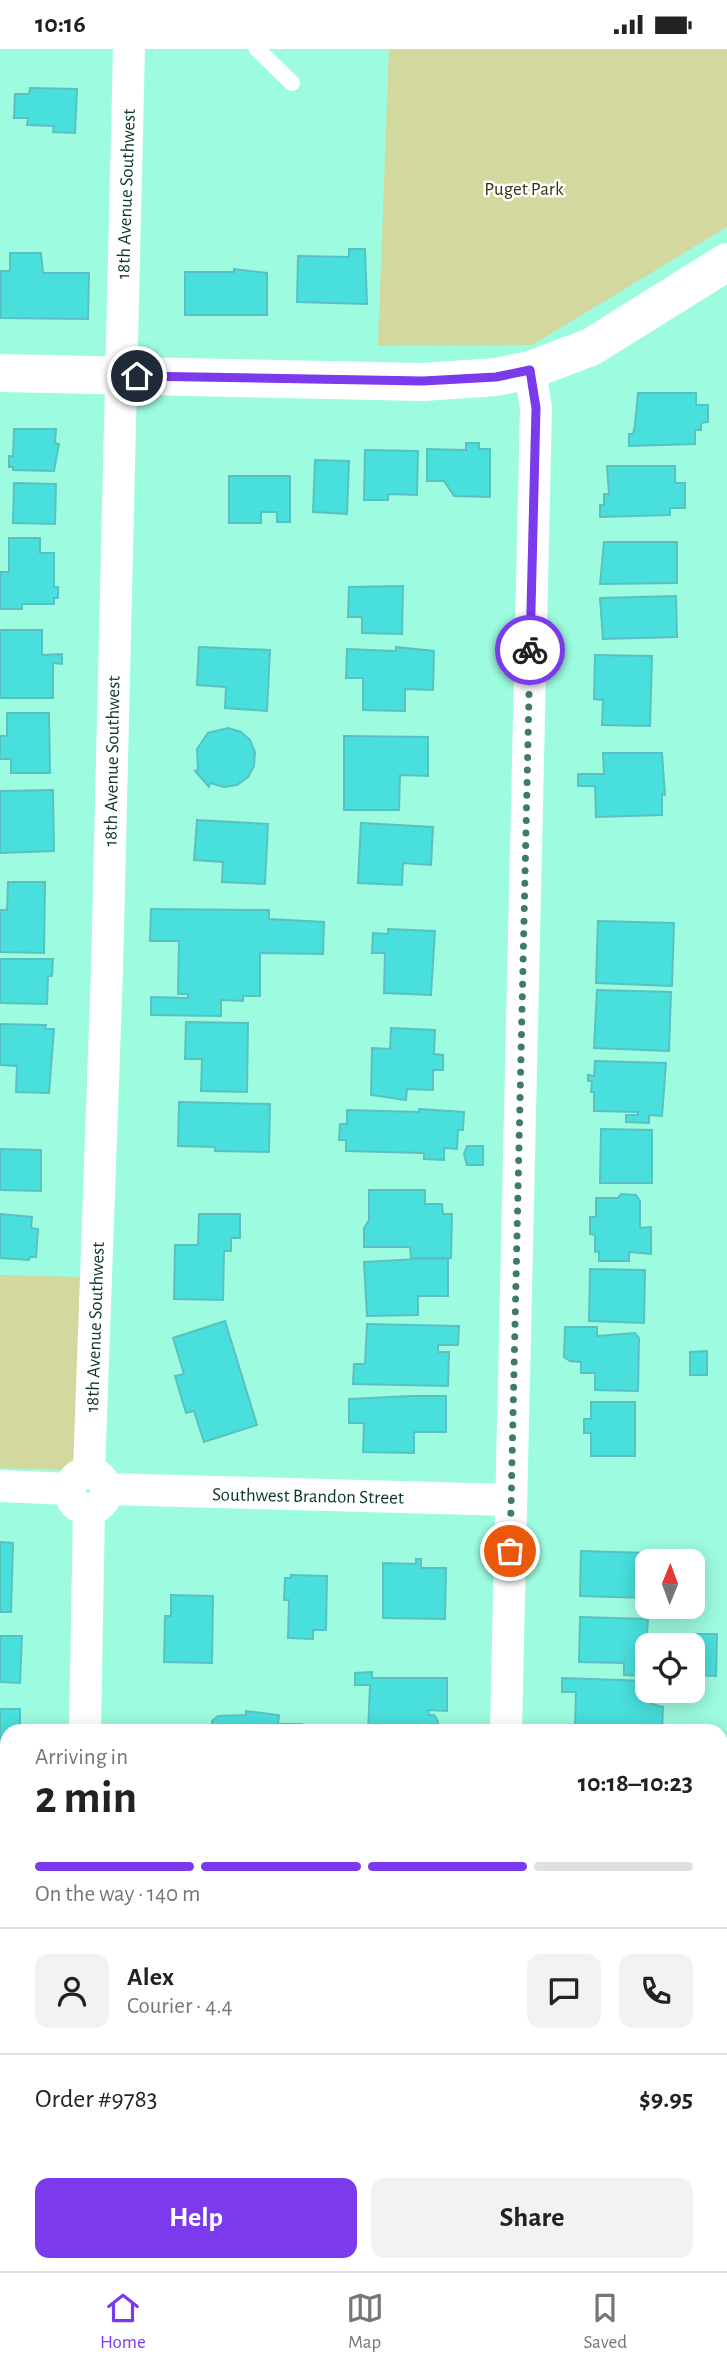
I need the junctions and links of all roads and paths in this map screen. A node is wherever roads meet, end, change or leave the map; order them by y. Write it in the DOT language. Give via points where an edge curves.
graph roads {
  1 [pos="129,49"];
  2 [pos="257,49"];
  3 [pos="292,83"];
  4 [pos="727,262"];
  5 [pos="530,370"];
  6 [pos="0,373"];
  7 [pos="119,376"];
  8 [pos="0,1486"];
  9 [pos="89,1490"];
  10 [pos="511,1500"];
  11 [pos="85,1724"];
  12 [pos="506,1724"];
  1 -- 7 [label="street, 18th Avenue Southwest"];
  2 -- 3 [label="lane"];
  4 -- 5 [label="street" via="591,347"];
  5 -- 7 [label="street" via="423,381"];
  5 -- 10 [label="street" via="536,408"];
  6 -- 7 [label="street"];
  7 -- 9 [label="street, 18th Avenue Southwest"];
  8 -- 9 [label="street, Southwest Brandon Street"];
  9 -- 10 [label="street, Southwest Brandon Street"];
  9 -- 11 [label="street, 18th Avenue Southwest"];
  10 -- 12 [label="street"];
}
